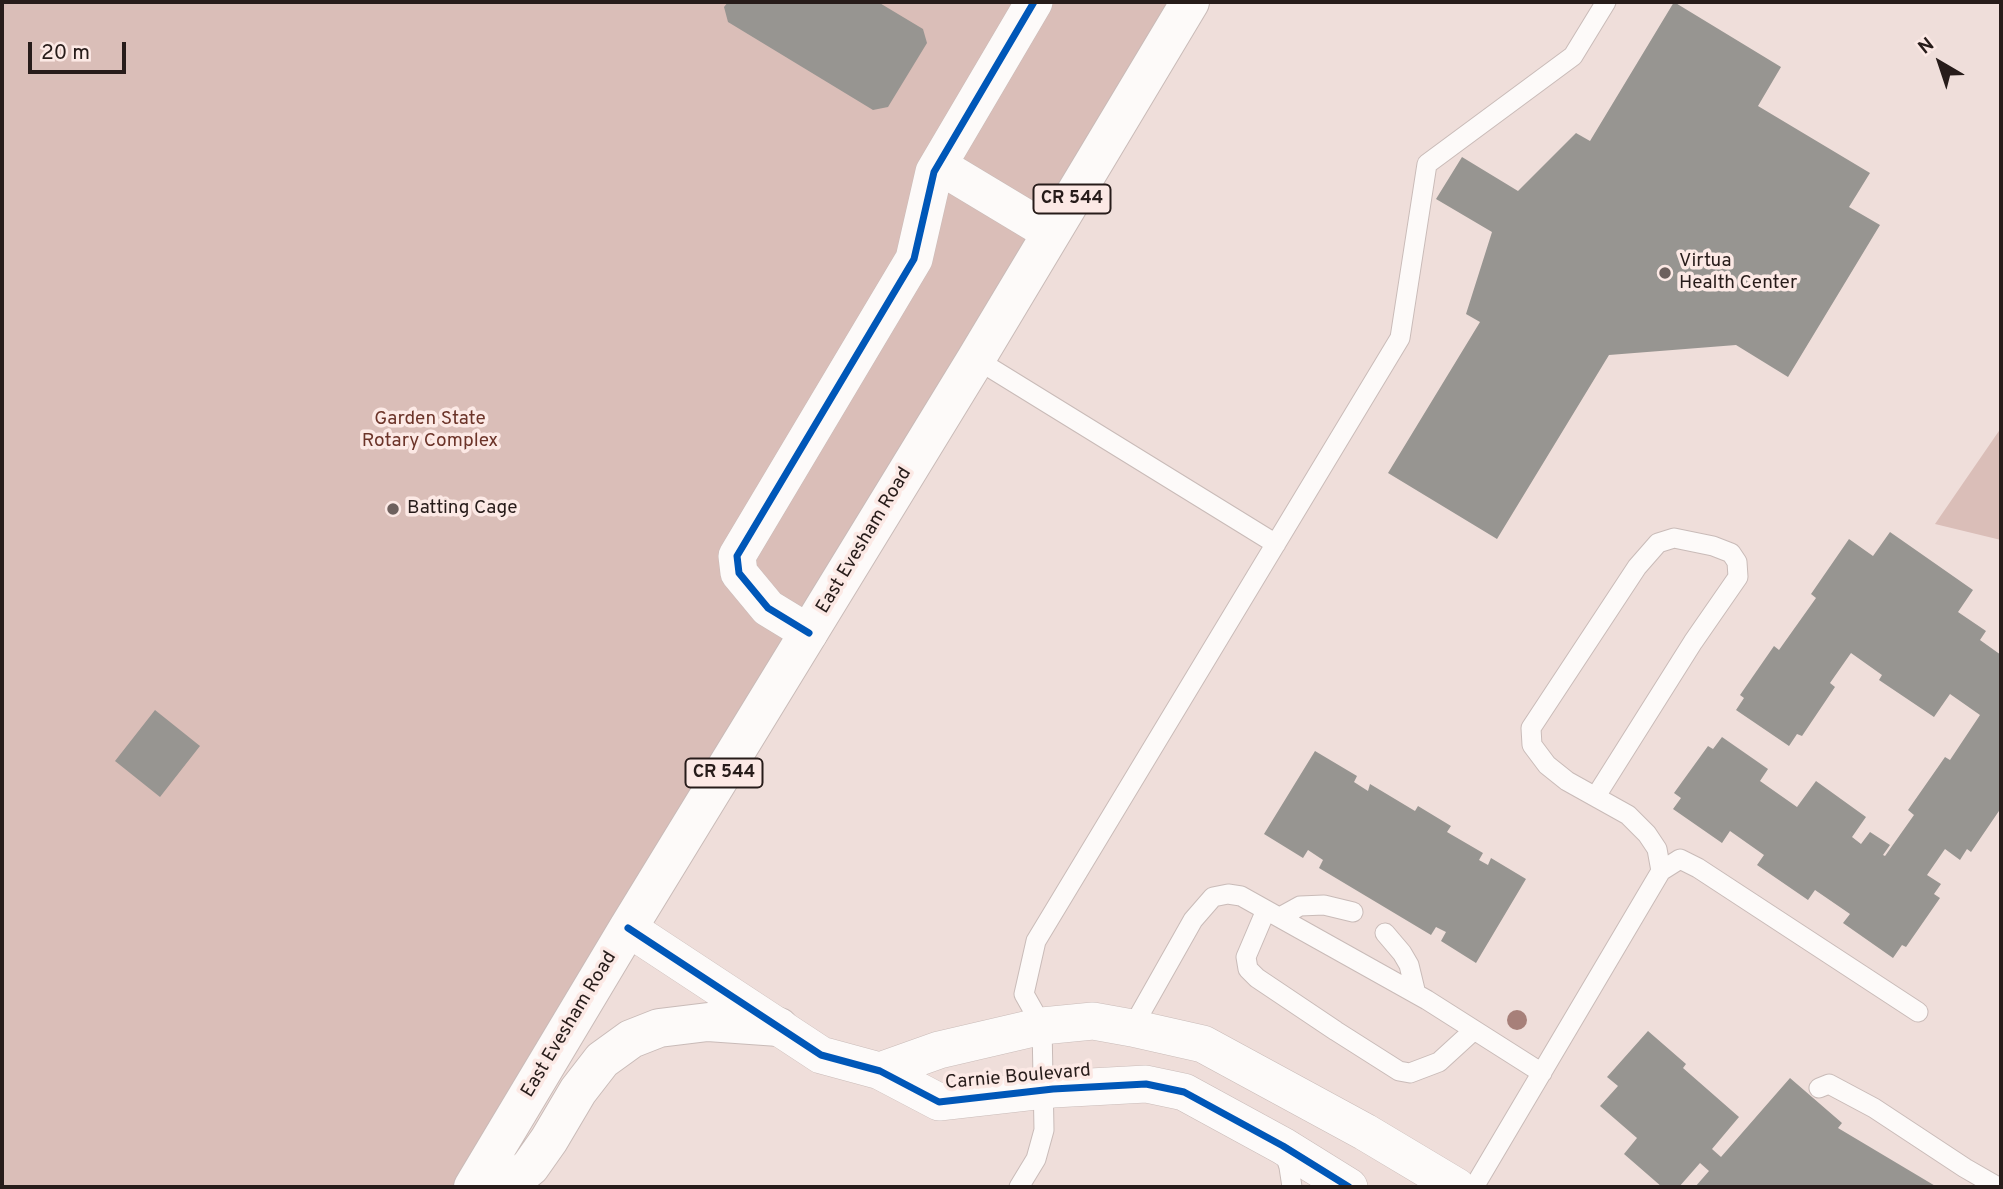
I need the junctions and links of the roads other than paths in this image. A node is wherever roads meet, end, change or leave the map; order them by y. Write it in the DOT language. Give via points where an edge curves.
graph roads {
  1 [pos="1034,2"];
  2 [pos="1190,2"];
  3 [pos="1606,2"];
  4 [pos="938,165"];
  5 [pos="1051,233"];
  6 [pos="976,359"];
  7 [pos="1276,544"];
  8 [pos="809,632"];
  9 [pos="1596,796"];
  10 [pos="1661,871"];
  11 [pos="1353,912"];
  12 [pos="1273,914"];
  13 [pos="628,929"];
  14 [pos="1385,933"];
  15 [pos="1416,994"];
  16 [pos="1918,1012"];
  17 [pos="1042,1026"];
  18 [pos="779,1027"];
  19 [pos="1132,1028"];
  20 [pos="1474,1030"];
  21 [pos="880,1071"];
  22 [pos="1542,1073"];
  23 [pos="1819,1088"];
  24 [pos="1043,1090"];
  25 [pos="1283,1146"];
  26 [pos="473,1187"];
  27 [pos="505,1187"];
  28 [pos="1019,1187"];
  29 [pos="1292,1187"];
  30 [pos="1349,1187"];
  31 [pos="1457,1187"];
  32 [pos="1474,1187"];
  33 [pos="1998,1187"];
  1 -- 4 [label="street"];
  2 -- 5 [label="main road, East Evesham Road / CR 544"];
  3 -- 7 [label="lane" via="1573,55 1427,164 1400,338"];
  4 -- 5 [label="street"];
  4 -- 8 [label="street" via="914,259 737,556 739,573 768,608"];
  5 -- 6 [label="main road, East Evesham Road / CR 544"];
  6 -- 7 [label="lane"];
  6 -- 8 [label="main road, East Evesham Road / CR 544"];
  7 -- 17 [label="lane" via="1036,941 1024,994"];
  8 -- 13 [label="main road, East Evesham Road / CR 544"];
  9 -- 9 [label="lane" via="1547,765 1532,746 1531,728 1637,567 1658,543 1674,538 1731,554 1738,577"];
  9 -- 10 [label="lane" via="1628,815 1647,834 1657,849"];
  10 -- 16 [label="lane" via="1680,859 1698,868"];
  10 -- 22 [label="lane"];
  11 -- 12 [label="lane" via="1324,905"];
  12 -- 15 [label="lane"];
  12 -- 19 [label="lane" via="1241,896 1213,897 1193,920"];
  12 -- 20 [label="lane" via="1246,957 1248,969 1398,1071 1410,1073 1438,1062"];
  13 -- 18 [label="street, Carnie Boulevard"];
  13 -- 26 [label="main road, East Evesham Road / CR 544"];
  14 -- 15 [label="lane" via="1409,965"];
  15 -- 20 [label="lane"];
  17 -- 19 [label="street, Carnie Boulevard" via="1093,1021"];
  17 -- 21 [label="street, Carnie Boulevard"];
  17 -- 24 [label="lane"];
  18 -- 21 [label="street, Carnie Boulevard" via="821,1055"];
  18 -- 27 [label="main road" via="708,1022 659,1028 631,1039 601,1060 530,1167"];
  19 -- 31 [label="street, Carnie Boulevard" via="1203,1044"];
  20 -- 22 [label="lane"];
  21 -- 24 [label="street, Carnie Boulevard" via="939,1102"];
  22 -- 32 [label="lane"];
  23 -- 33 [label="lane" via="1829,1084 1874,1108"];
  24 -- 25 [label="street, Carnie Boulevard" via="1146,1084 1184,1092"];
  24 -- 28 [label="lane" via="1044,1130 1036,1159"];
  25 -- 29 [label="lane"];
  25 -- 30 [label="street, Carnie Boulevard"];
}
